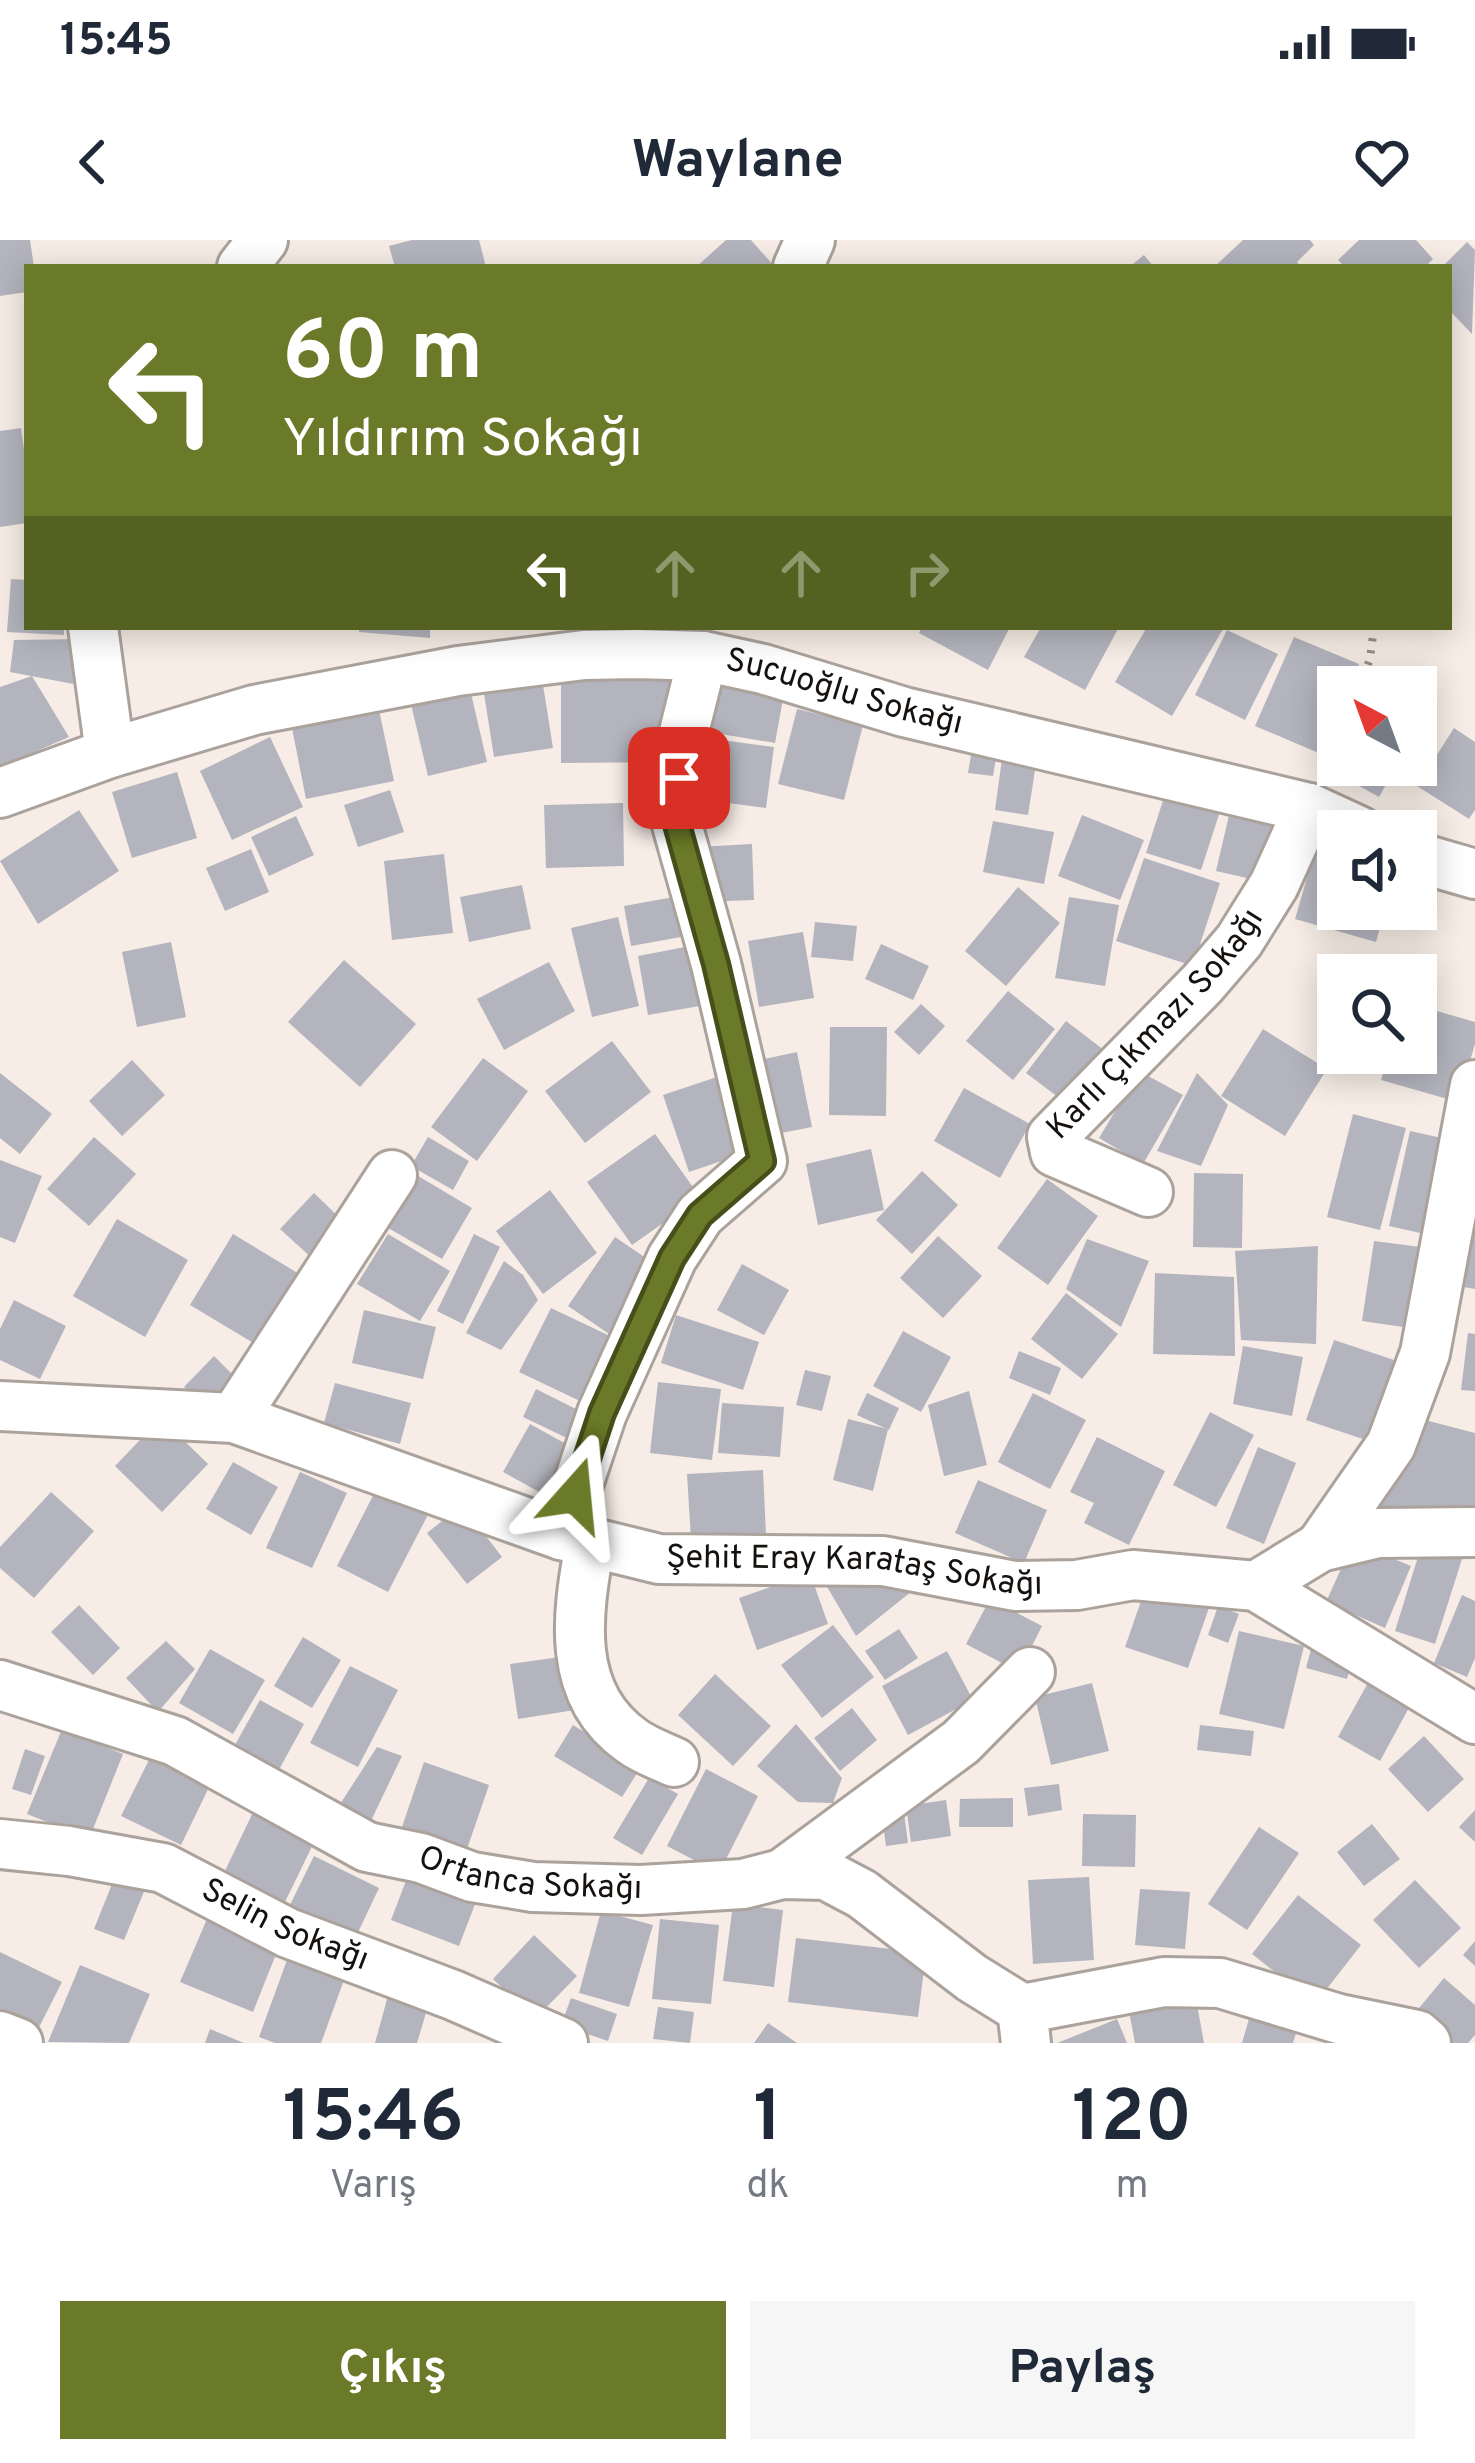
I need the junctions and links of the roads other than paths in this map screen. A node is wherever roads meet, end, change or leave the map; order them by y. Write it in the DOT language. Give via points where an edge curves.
graph roads {
  1 [pos="263,240"];
  2 [pos="244,264"];
  3 [pos="93,630"];
  4 [pos="642,640"];
  5 [pos="704,656"];
  6 [pos="110,753"];
  7 [pos="0,793"];
  8 [pos="1309,808"];
  9 [pos="1317,812"];
  10 [pos="0,829"];
  11 [pos="1437,863"];
  12 [pos="1475,874"];
  13 [pos="1475,1085"];
  14 [pos="392,1175"];
  15 [pos="1467,1187"];
  16 [pos="1148,1192"];
  17 [pos="0,1406"];
  18 [pos="234,1418"];
  19 [pos="1475,1532"];
  20 [pos="576,1540"];
  21 [pos="1320,1547"];
  22 [pos="1256,1586"];
  23 [pos="1030,1672"];
  24 [pos="0,1684"];
  25 [pos="1475,1719"];
  26 [pos="674,1762"];
  27 [pos="0,1844"];
  28 [pos="782,1874"];
  29 [pos="1022,2032"];
  30 [pos="0,2036"];
  31 [pos="18,2043"];
  32 [pos="563,2043"];
  33 [pos="1426,2043"];
  1 -- 2 [label="street"];
  3 -- 6 [label="street"];
  4 -- 5 [label="street, Sucuoğlu Sokağı"];
  4 -- 6 [label="street, Sucuoğlu Sokağı" via="254,710"];
  5 -- 8 [label="street, Sucuoğlu Sokağı"];
  5 -- 20 [label="street" via="683,736 676,821 762,1161 700,1215 672,1258 602,1413"];
  6 -- 7 [label="street, Sucuoğlu Sokağı"];
  6 -- 10 [label="street, Sucuoğlu Sokağı"];
  8 -- 9 [label="street, Sucuoğlu Sokağı"];
  8 -- 16 [label="street, Karlı Çıkmazı Sokağı" via="1239,941 1052,1137 1055,1152"];
  11 -- 12 [label="street"];
  13 -- 15 [label="street"];
  14 -- 18 [label="street"];
  15 -- 21 [label="street" via="1425,1353 1390,1445"];
  17 -- 18 [label="street, Şehit Eray Karataş Sokağı"];
  18 -- 20 [label="street, Şehit Eray Karataş Sokağı"];
  19 -- 21 [label="street" via="1378,1533"];
  20 -- 22 [label="street, Şehit Eray Karataş Sokağı" via="659,1559 883,1561 1016,1586 1133,1575"];
  20 -- 26 [label="street" via="579,1660 600,1710 632,1742"];
  21 -- 22 [label="street"];
  22 -- 25 [label="street, Şehit Eray Karataş Sokağı"];
  23 -- 28 [label="street" via="961,1742"];
  24 -- 28 [label="street, Ortanca Sokağı" via="175,1742 367,1847 472,1876 641,1890"];
  27 -- 32 [label="street, Selin Sokağı" via="163,1868 288,1934"];
  28 -- 29 [label="street, Ortanca Sokağı" via="826,1875 862,1894 972,1978"];
  29 -- 33 [label="street" via="1164,1982 1220,1983"];
  30 -- 31 [label="street"];
}
